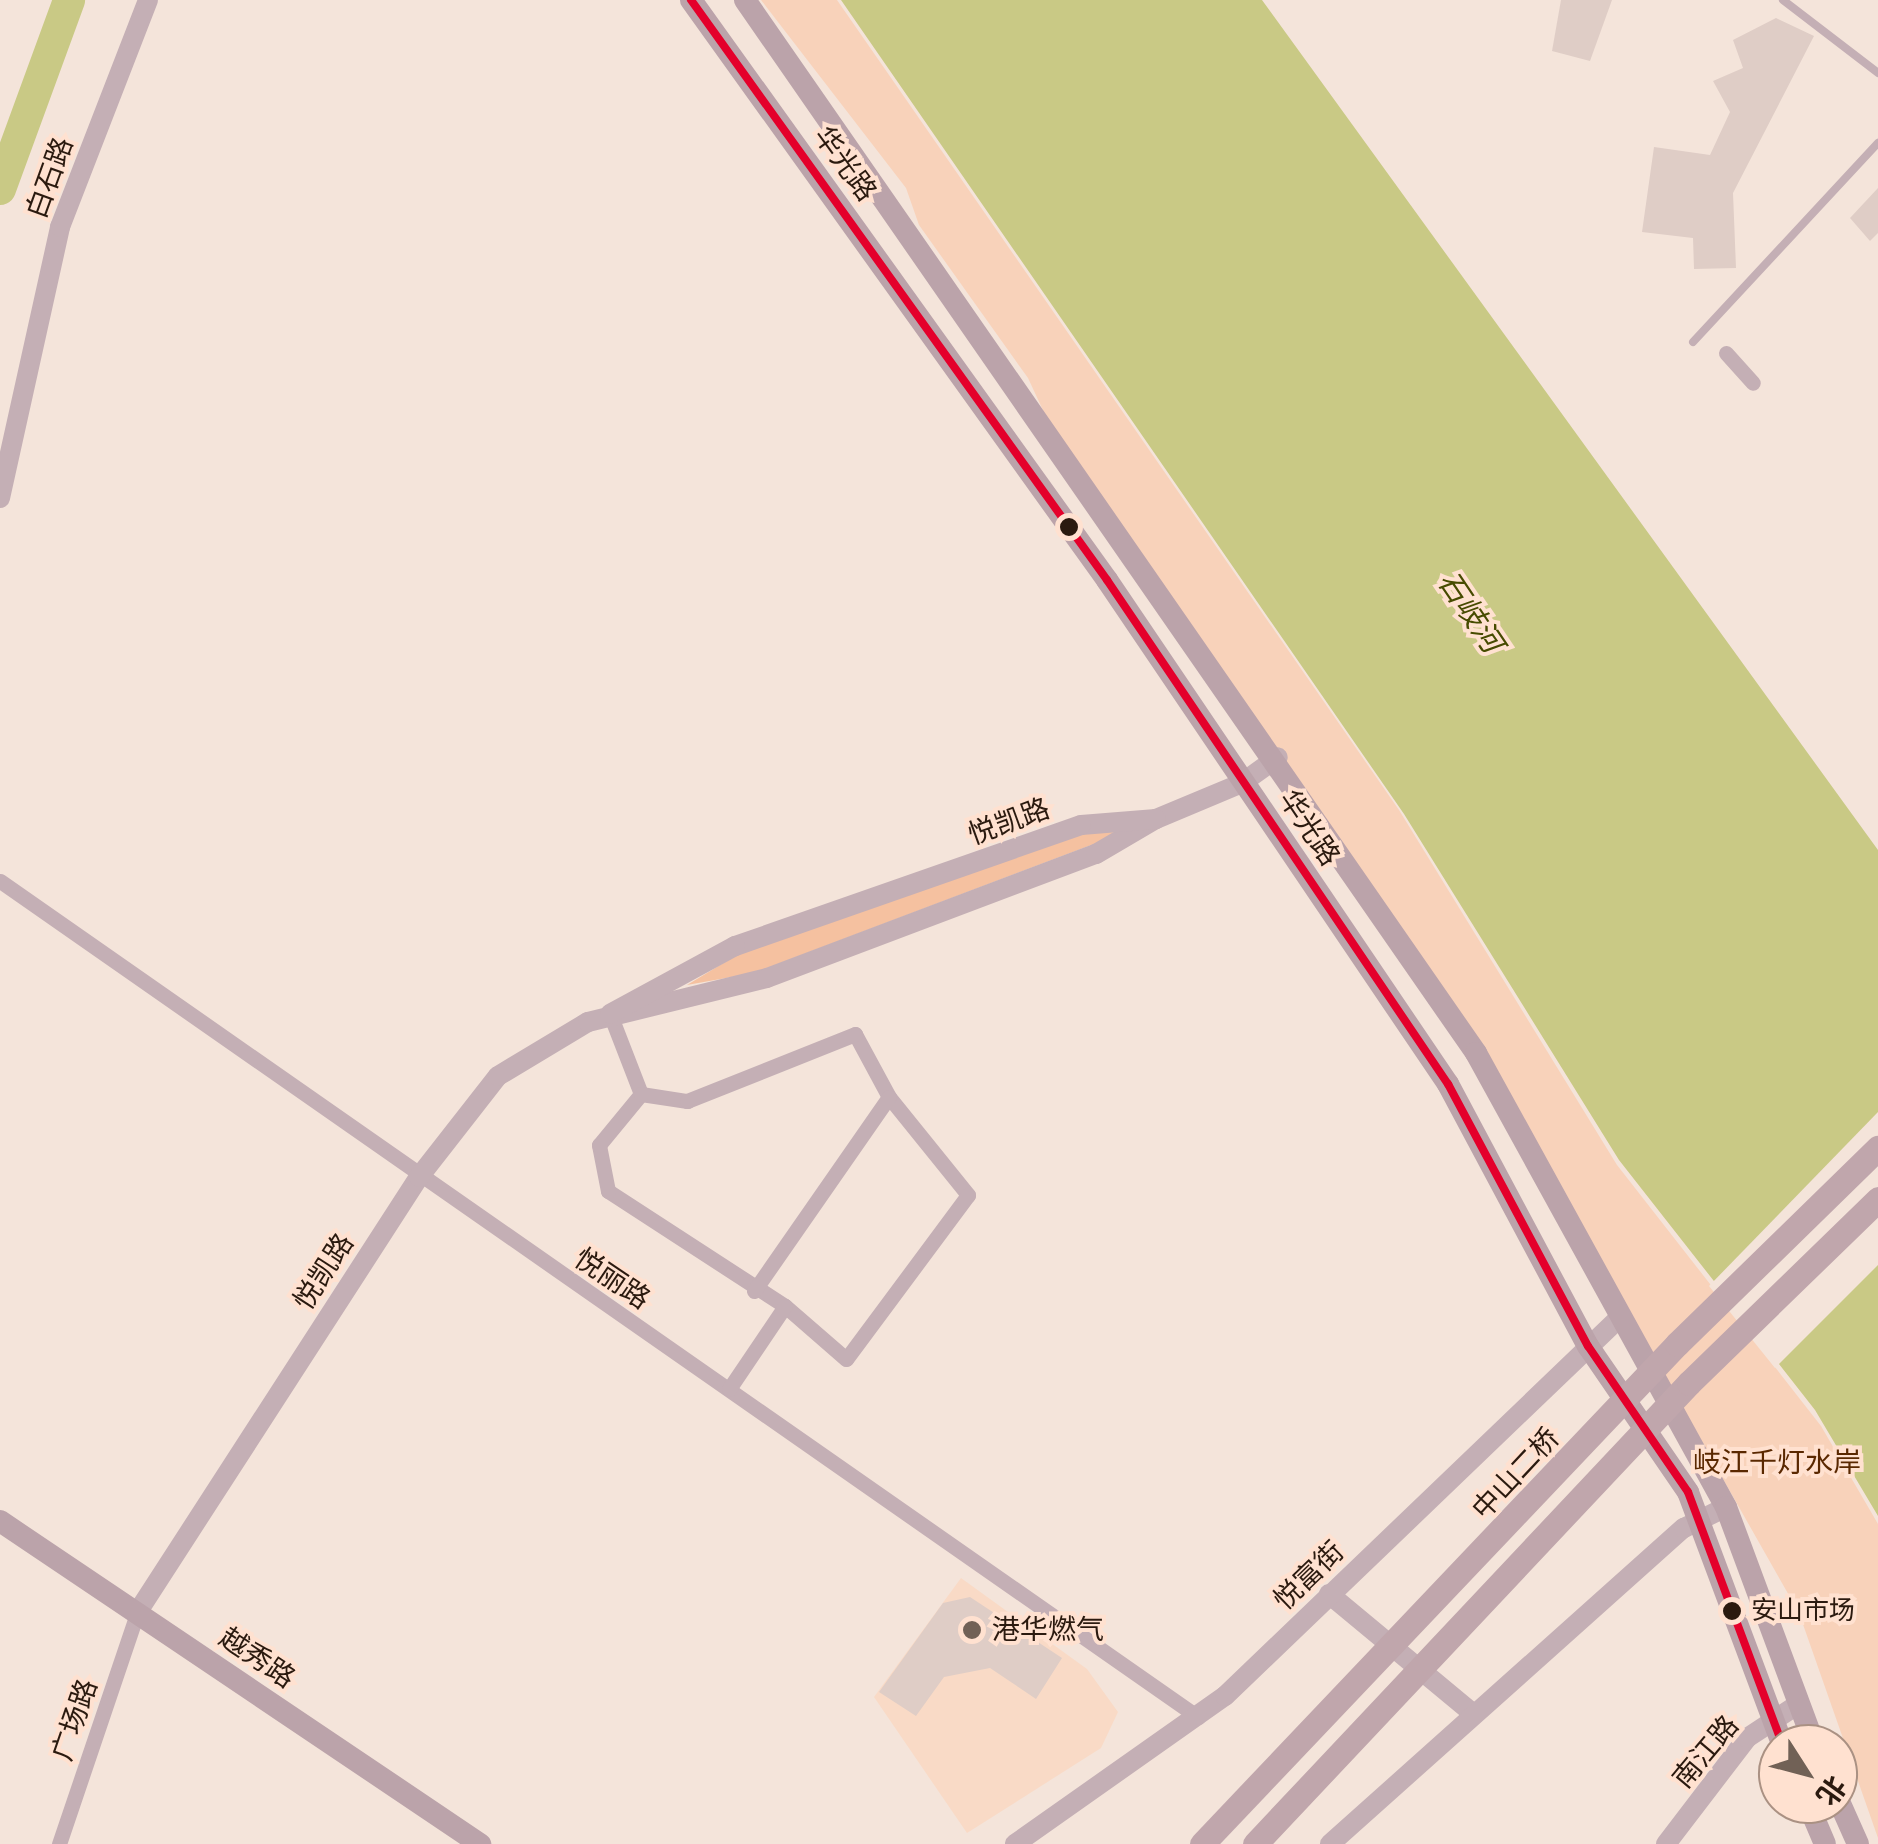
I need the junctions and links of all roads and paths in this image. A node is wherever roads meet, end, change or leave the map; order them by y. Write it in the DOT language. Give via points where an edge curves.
graph roads {
  1 [pos="148,0"];
  2 [pos="691,0"];
  3 [pos="744,0"];
  4 [pos="1783,0"];
  5 [pos="1878,73"];
  6 [pos="1878,143"];
  7 [pos="1693,342"];
  8 [pos="1726,353"];
  9 [pos="1754,383"];
  10 [pos="0,498"];
  11 [pos="1278,757"];
  12 [pos="1242,783"];
  13 [pos="1156,818"];
  14 [pos="0,881"];
  15 [pos="610,1014"];
  16 [pos="640,1094"];
  17 [pos="889,1097"];
  18 [pos="1878,1148"];
  19 [pos="418,1177"];
  20 [pos="1878,1198"];
  21 [pos="754,1290"];
  22 [pos="784,1306"];
  23 [pos="1618,1319"];
  24 [pos="1588,1346"];
  25 [pos="729,1389"];
  26 [pos="1726,1506"];
  27 [pos="1700,1517"];
  28 [pos="0,1522"];
  29 [pos="1330,1594"];
  30 [pos="137,1612"];
  31 [pos="1796,1705"];
  32 [pos="1471,1712"];
  33 [pos="1198,1718"];
  34 [pos="1772,1720"];
  35 [pos="1774,1724"];
  36 [pos="1805,1724"];
  37 [pos="60,1844"];
  38 [pos="480,1844"];
  39 [pos="1016,1844"];
  40 [pos="1202,1844"];
  41 [pos="1254,1844"];
  42 [pos="1330,1844"];
  43 [pos="1666,1844"];
  1 -- 10 [label="street, 白石路" via="60,227"];
  2 -- 12 [label="main road, 华光路"];
  3 -- 11 [label="main road, 华光路"];
  4 -- 5 [label="lane"];
  6 -- 7 [label="lane"];
  8 -- 9 [label="street"];
  11 -- 12 [label="street, 悦凯路"];
  11 -- 23 [label="main road, 华光路" via="1476,1053"];
  12 -- 13 [label="street, 悦凯路"];
  12 -- 24 [label="main road, 华光路" via="1448,1084"];
  13 -- 15 [label="street, 悦凯路" via="1096,854 767,978"];
  13 -- 15 [label="street, 悦凯路" via="1081,825 736,946"];
  14 -- 19 [label="street, 悦丽路"];
  15 -- 16 [label="street"];
  15 -- 19 [label="street, 悦凯路" via="498,1076"];
  16 -- 17 [label="street" via="687,1101 854,1034"];
  16 -- 21 [label="street" via="599,1145 608,1191"];
  17 -- 21 [label="street"];
  17 -- 22 [label="street" via="968,1194 846,1359"];
  18 -- 40 [label="highway, 中山二桥, bridge" via="1677,1344"];
  19 -- 25 [label="street, 悦丽路"];
  19 -- 30 [label="street, 悦凯路"];
  20 -- 41 [label="highway, bridge" via="1690,1383"];
  21 -- 22 [label="street"];
  22 -- 25 [label="street"];
  23 -- 24 [label="street, 悦富街"];
  23 -- 26 [label="main road, 华光路"];
  24 -- 27 [label="main road, 华光路"];
  24 -- 29 [label="street, 悦富街"];
  25 -- 33 [label="street, 悦丽路"];
  26 -- 27 [label="street"];
  26 -- 31 [label="main road, 华光路"];
  27 -- 32 [label="street"];
  27 -- 34 [label="main road, 华光路"];
  28 -- 30 [label="main road, 越秀路"];
  29 -- 32 [label="street"];
  29 -- 33 [label="street, 悦富街"];
  30 -- 37 [label="street, 广场路"];
  30 -- 38 [label="main road, 越秀路"];
  31 -- 34 [label="street, 南江路"];
  31 -- 36 [label="main road, 华光路"];
  32 -- 42 [label="street"];
  33 -- 39 [label="street, 悦富街"];
  34 -- 35 [label="main road, 华光路"];
  34 -- 43 [label="street, 南江路" via="1747,1738"];
}
